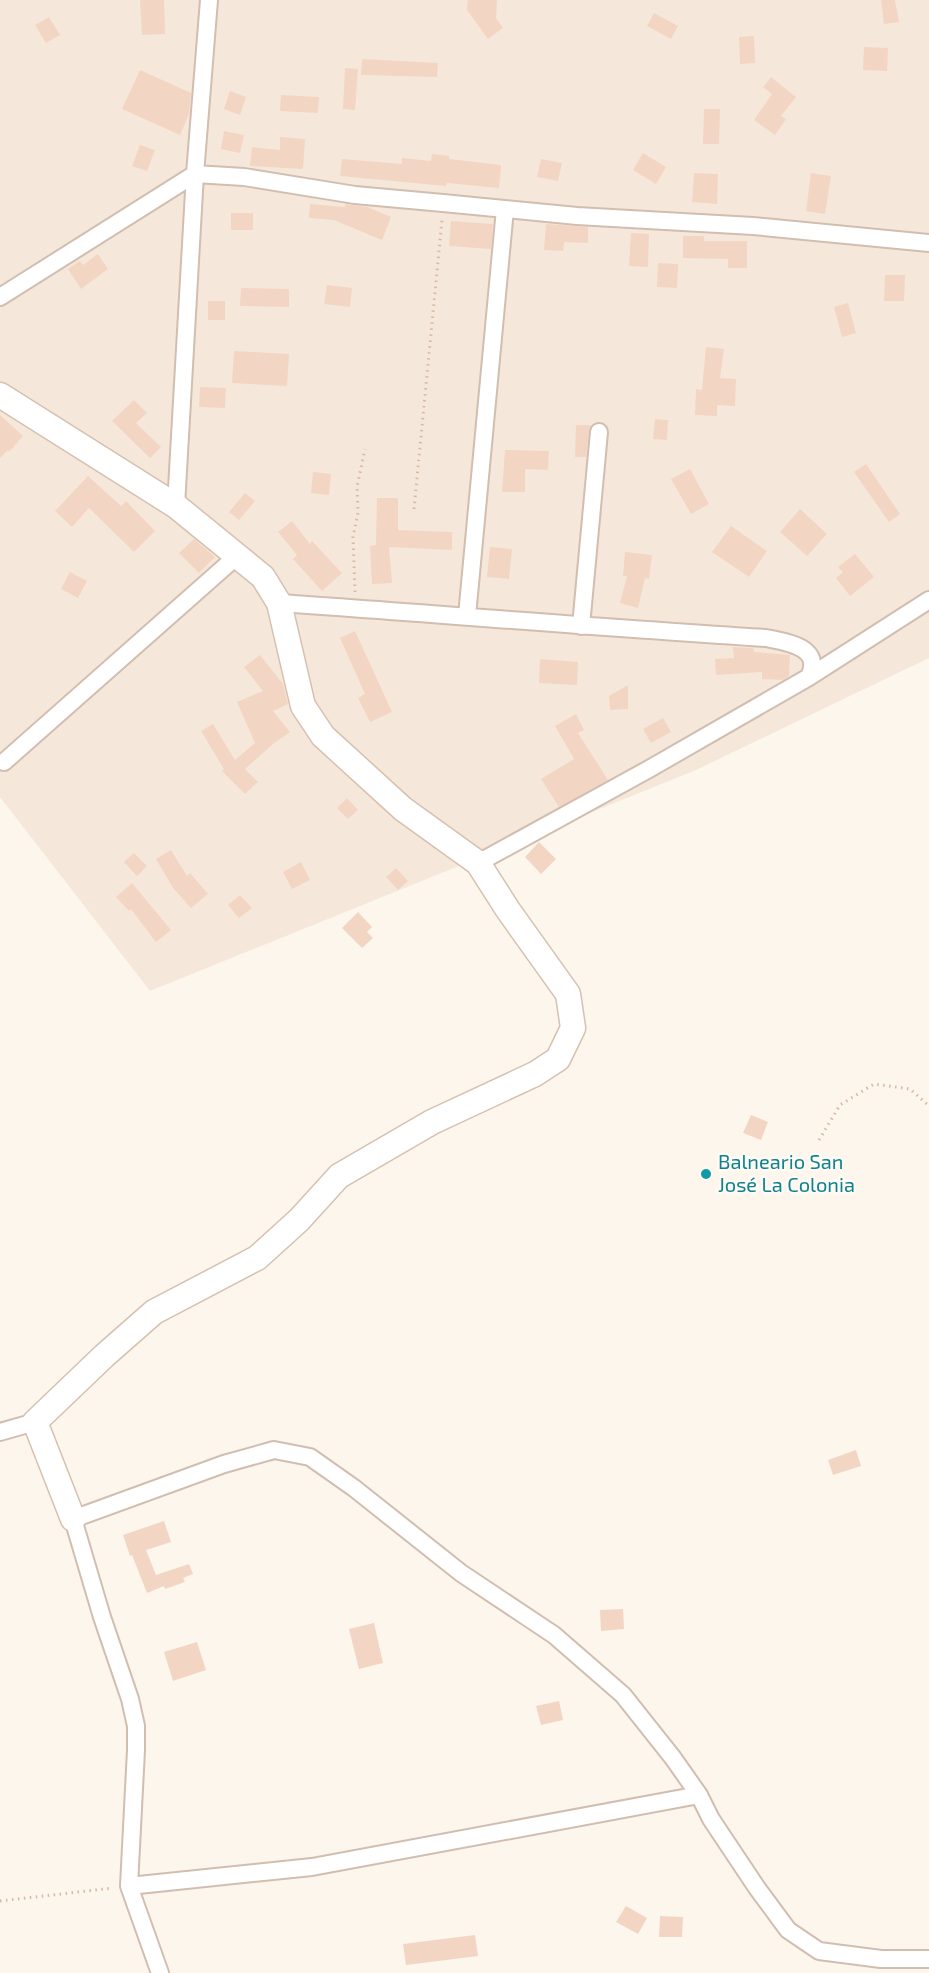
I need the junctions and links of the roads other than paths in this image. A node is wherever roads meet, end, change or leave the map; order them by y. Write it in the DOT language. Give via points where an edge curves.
graph roads {
  1 [pos="209,0"];
  2 [pos="195,174"];
  3 [pos="505,209"];
  4 [pos="929,243"];
  5 [pos="0,297"];
  6 [pos="0,394"];
  7 [pos="599,432"];
  8 [pos="176,506"];
  9 [pos="237,556"];
  10 [pos="929,600"];
  11 [pos="279,603"];
  12 [pos="467,616"];
  13 [pos="581,626"];
  14 [pos="809,677"];
  15 [pos="4,762"];
  16 [pos="478,863"];
  17 [pos="35,1422"];
  18 [pos="0,1432"];
  19 [pos="73,1519"];
  20 [pos="699,1795"];
  21 [pos="129,1886"];
  22 [pos="929,1959"];
  23 [pos="160,1973"];
  1 -- 2 [label="street"];
  2 -- 3 [label="street"];
  2 -- 5 [label="street"];
  2 -- 8 [label="street"];
  3 -- 4 [label="street"];
  3 -- 12 [label="street"];
  6 -- 8 [label="street"];
  7 -- 13 [label="street"];
  8 -- 9 [label="street"];
  9 -- 11 [label="street" via="263,577"];
  9 -- 15 [label="street"];
  10 -- 14 [label="street"];
  11 -- 12 [label="street"];
  11 -- 16 [label="street" via="303,706 323,736 403,809"];
  12 -- 13 [label="street"];
  13 -- 14 [label="street" via="766,638 794,644 812,659 814,667"];
  14 -- 16 [label="street"];
  16 -- 17 [label="street" via="568,994 573,1028 558,1059 535,1074 432,1122 339,1176 257,1258 154,1312"];
  17 -- 18 [label="street"];
  17 -- 19 [label="street"];
  19 -- 20 [label="street" via="274,1450 310,1457 461,1573 562,1643 623,1695"];
  19 -- 21 [label="street" via="136,1726"];
  20 -- 21 [label="street" via="312,1867"];
  20 -- 22 [label="street" via="711,1819 788,1930 819,1951 881,1959"];
  21 -- 23 [label="street"];
}
